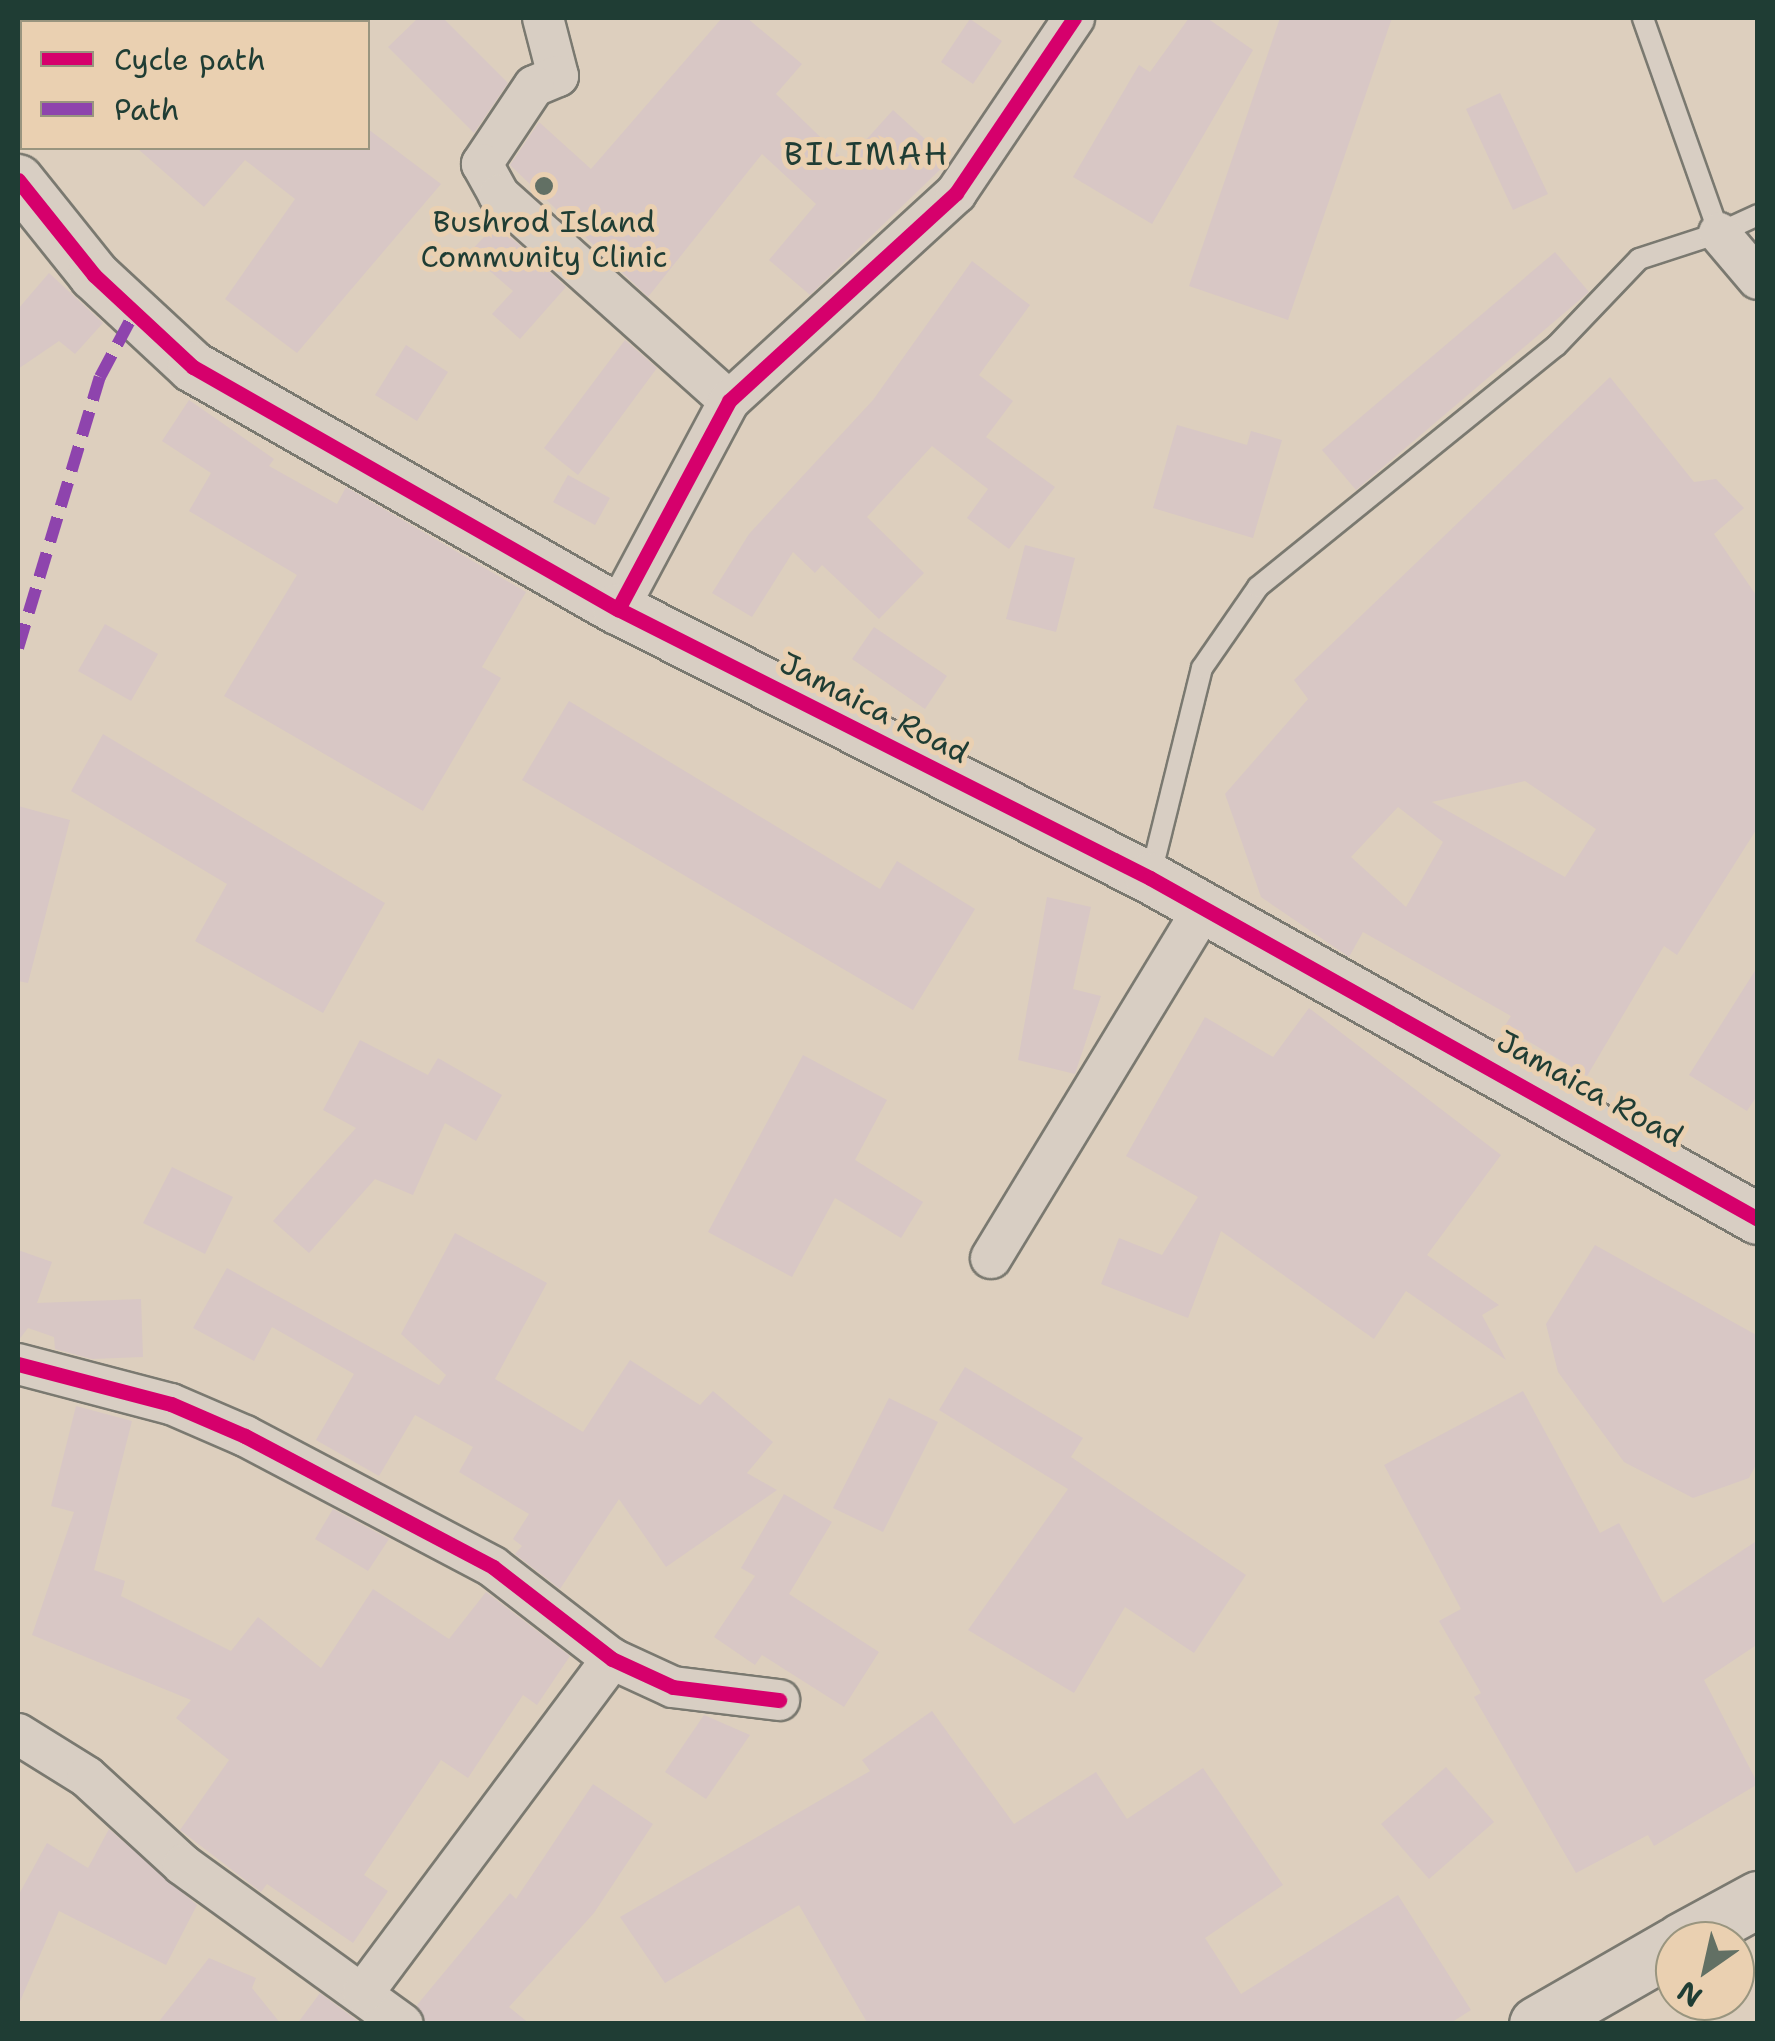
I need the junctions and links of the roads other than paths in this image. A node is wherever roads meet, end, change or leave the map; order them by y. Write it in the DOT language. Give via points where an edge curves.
graph roads {
  1 [pos="543,18"];
  2 [pos="1074,18"];
  3 [pos="1643,18"];
  4 [pos="20,191"];
  5 [pos="1758,215"];
  6 [pos="1720,233"];
  7 [pos="1758,279"];
  8 [pos="729,401"];
  9 [pos="618,608"];
  10 [pos="1150,878"];
  11 [pos="1204,908"];
  12 [pos="1758,1219"];
  13 [pos="991,1258"];
  14 [pos="18,1364"];
  15 [pos="612,1660"];
  16 [pos="779,1700"];
  17 [pos="18,1734"];
  18 [pos="1758,1899"];
  19 [pos="1718,1921"];
  20 [pos="1655,1956"];
  21 [pos="363,1993"];
  22 [pos="403,2024"];
  23 [pos="1537,2024"];
  1 -- 8 [label="street" via="558,76 534,86 482,164 499,195"];
  2 -- 8 [label="street" via="956,192"];
  3 -- 6 [label="lane"];
  4 -- 9 [label="street, Jamaica Road" via="94,275 193,367"];
  5 -- 6 [label="lane"];
  6 -- 7 [label="street"];
  6 -- 10 [label="lane" via="1639,259 1556,346 1258,587 1202,668"];
  8 -- 9 [label="street"];
  9 -- 10 [label="street, Jamaica Road"];
  10 -- 11 [label="street, Jamaica Road"];
  11 -- 12 [label="street, Jamaica Road"];
  11 -- 13 [label="street"];
  14 -- 15 [label="street" via="171,1404 245,1436 493,1567"];
  15 -- 16 [label="street" via="673,1688"];
  15 -- 21 [label="street"];
  17 -- 21 [label="street" via="87,1776 182,1865"];
  18 -- 19 [label="highway"];
  20 -- 23 [label="highway"];
  21 -- 22 [label="street"];
}
